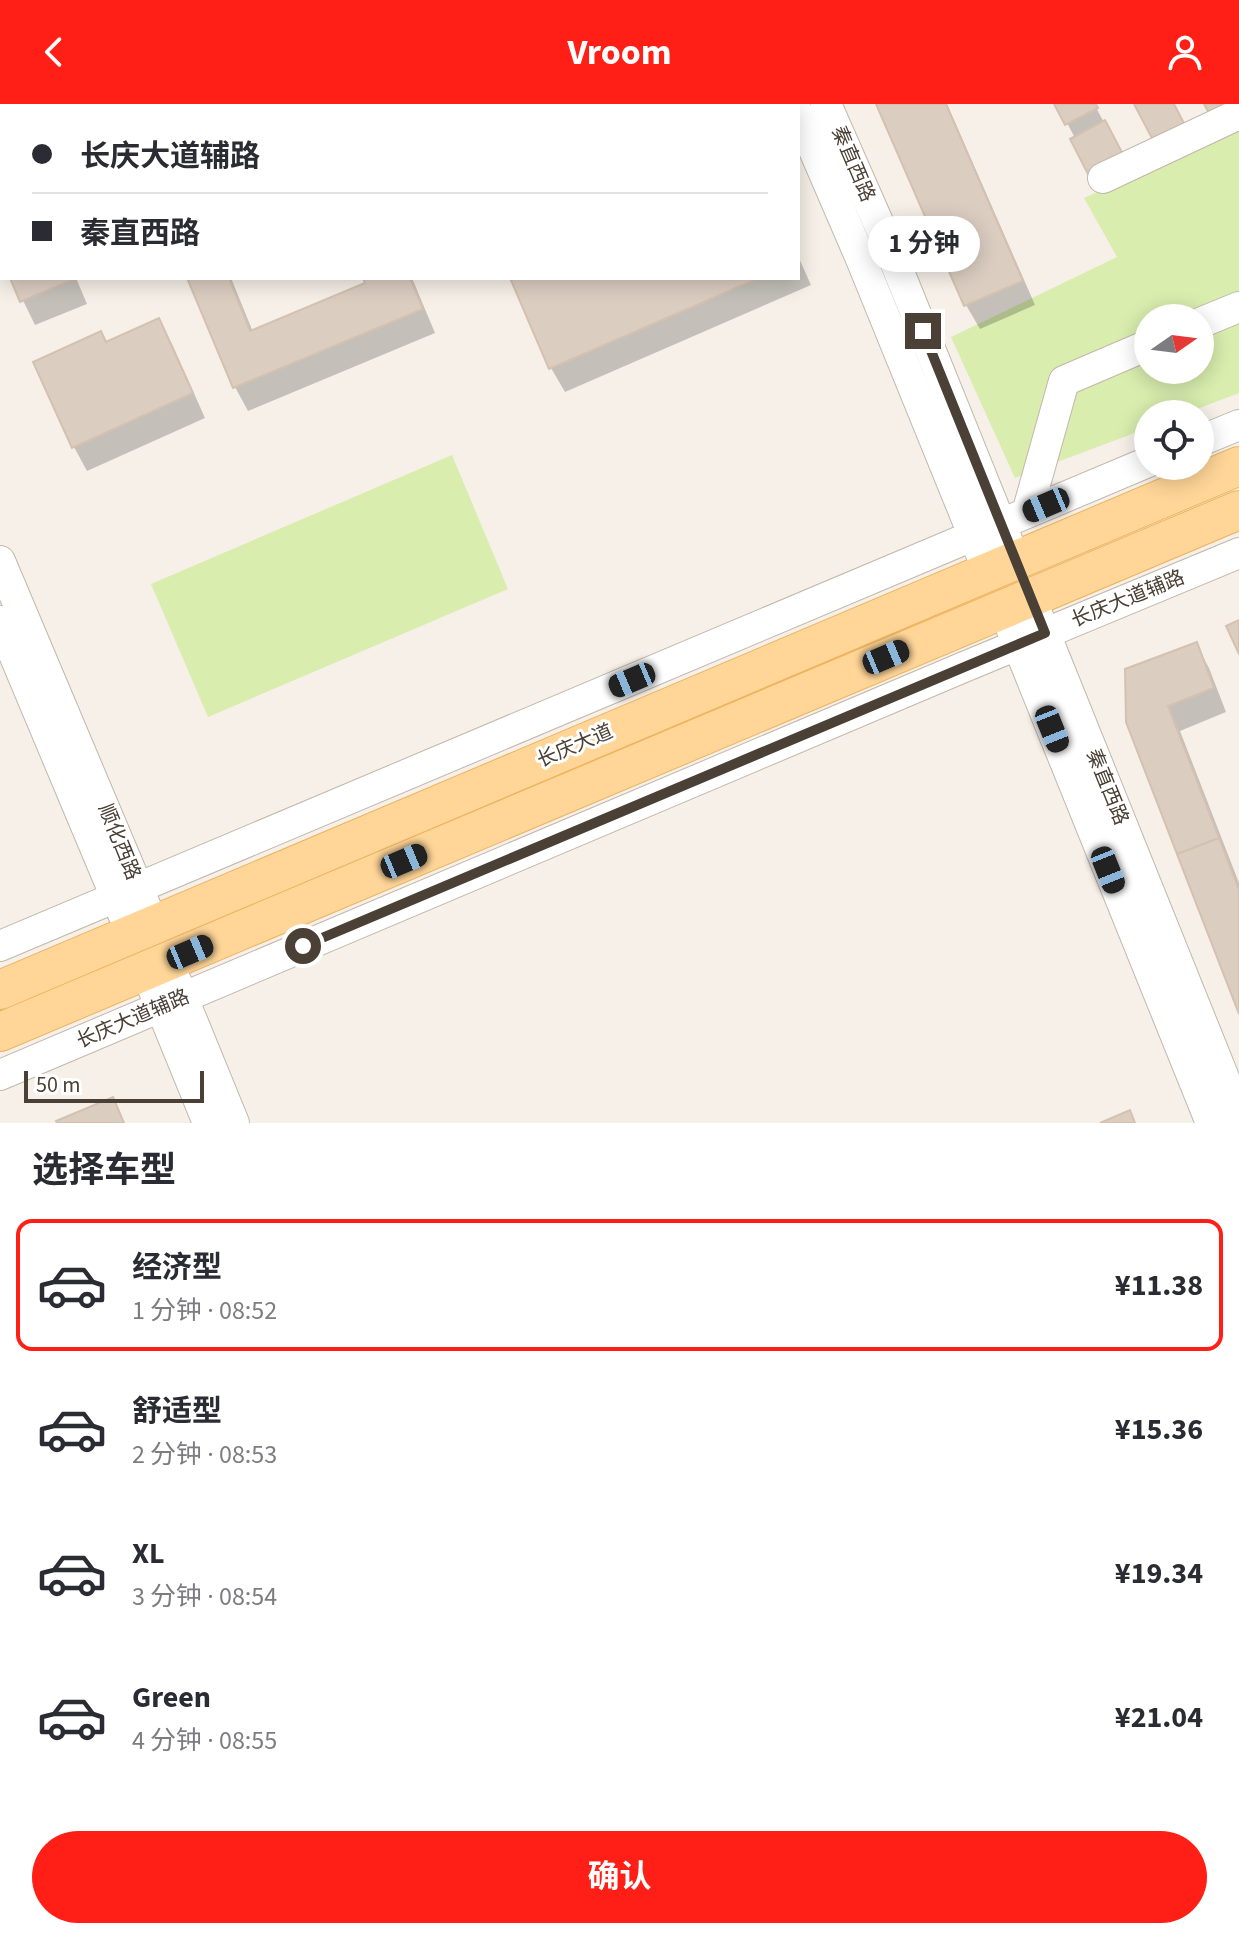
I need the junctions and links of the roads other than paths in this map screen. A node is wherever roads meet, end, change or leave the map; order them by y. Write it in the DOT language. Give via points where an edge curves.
graph roads {
  1 [pos="826,104"];
  2 [pos="1239,114"];
  3 [pos="800,118"];
  4 [pos="1103,178"];
  5 [pos="1239,307"];
  6 [pos="1214,317"];
  7 [pos="1134,351"];
  8 [pos="1239,425"];
  9 [pos="1214,435"];
  10 [pos="1239,466"];
  11 [pos="1134,468"];
  12 [pos="1239,510"];
  13 [pos="1001,524"];
  14 [pos="1239,553"];
  15 [pos="0,561"];
  16 [pos="1002,566"];
  17 [pos="1017,602"];
  18 [pos="0,621"];
  19 [pos="1031,639"];
  20 [pos="127,892"];
  21 [pos="142,929"];
  22 [pos="0,946"];
  23 [pos="157,966"];
  24 [pos="0,990"];
  25 [pos="172,1003"];
  26 [pos="0,1032"];
  27 [pos="0,1075"];
  28 [pos="1239,1115"];
  29 [pos="208,1123"];
  30 [pos="234,1123"];
  31 [pos="1211,1123"];
  1 -- 13 [label="street, 秦直西路"];
  2 -- 4 [label="street"];
  3 -- 13 [label="street, 秦直西路" via="861,259"];
  5 -- 6 [label="street"];
  7 -- 13 [label="street" via="1064,381"];
  8 -- 9 [label="street"];
  10 -- 16 [label="main road, 长庆大道"];
  11 -- 13 [label="street"];
  12 -- 17 [label="main road, 长庆大道"];
  13 -- 16 [label="street, 秦直西路"];
  13 -- 20 [label="street"];
  14 -- 19 [label="street, 长庆大道辅路"];
  15 -- 20 [label="street, 顺化西路"];
  16 -- 17 [label="street, 秦直西路"];
  16 -- 21 [label="main road, 长庆大道"];
  17 -- 19 [label="street, 秦直西路"];
  17 -- 23 [label="main road, 长庆大道"];
  18 -- 20 [label="street, 顺化西路"];
  19 -- 25 [label="street, 长庆大道辅路"];
  19 -- 28 [label="street, 秦直西路"];
  19 -- 31 [label="street, 秦直西路"];
  20 -- 21 [label="street, 顺化西路"];
  20 -- 22 [label="street"];
  21 -- 23 [label="street, 顺化西路"];
  21 -- 24 [label="main road, 长庆大道"];
  23 -- 25 [label="street, 顺化西路"];
  23 -- 26 [label="main road, 长庆大道"];
  25 -- 27 [label="street, 长庆大道辅路"];
  25 -- 29 [label="street, 顺化西路"];
  25 -- 30 [label="street, 顺化西路"];
}
